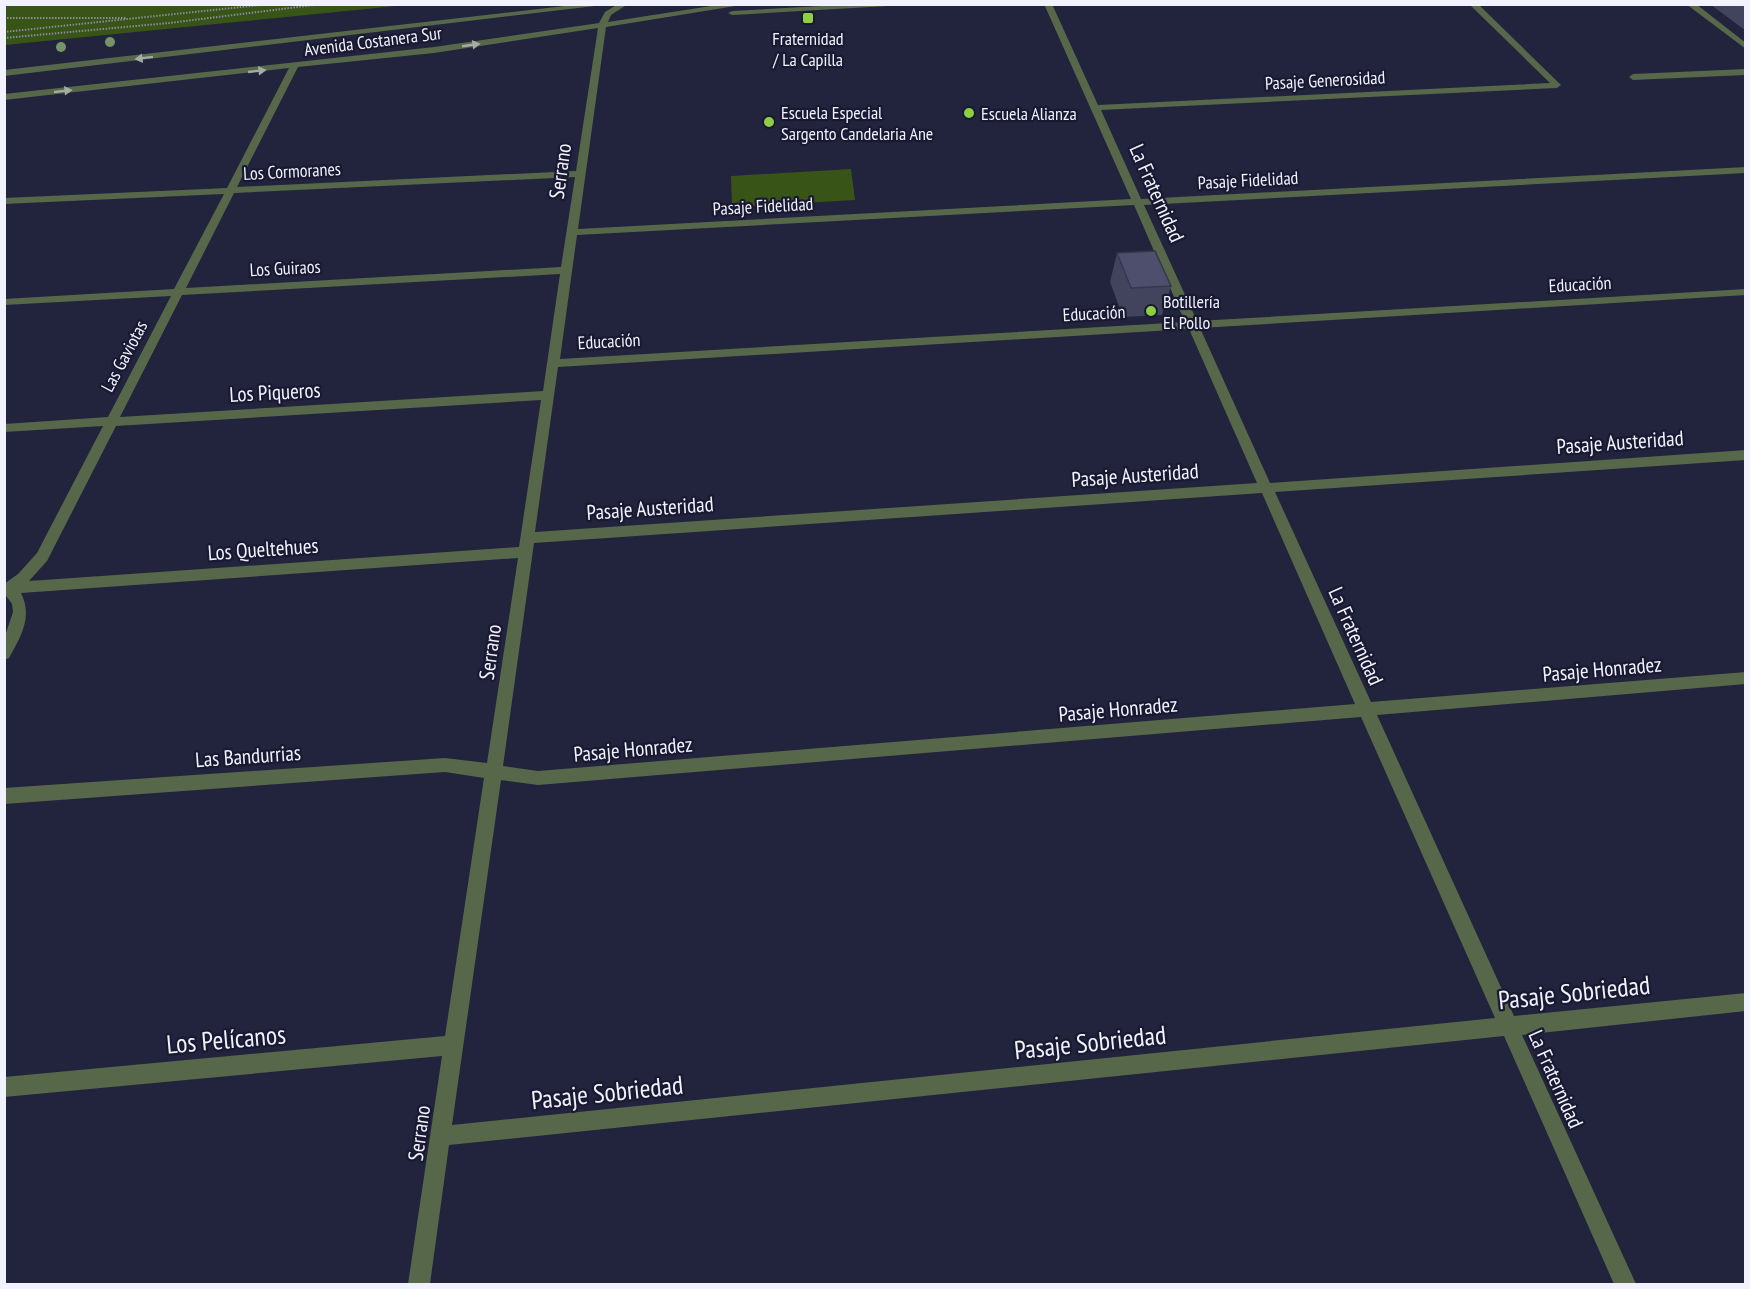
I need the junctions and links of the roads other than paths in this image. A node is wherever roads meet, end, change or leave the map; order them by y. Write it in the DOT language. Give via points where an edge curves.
graph roads {
  1 [pos="608,4"];
  2 [pos="624,4"];
  3 [pos="744,4"];
  4 [pos="919,4"];
  5 [pos="1048,4"];
  6 [pos="1473,4"];
  7 [pos="1690,4"];
  8 [pos="678,15"];
  9 [pos="602,26"];
  10 [pos="1746,47"];
  11 [pos="294,67"];
  12 [pos="1746,72"];
  13 [pos="4,73"];
  14 [pos="1633,77"];
  15 [pos="4,97"];
  16 [pos="1095,108"];
  17 [pos="1746,170"];
  18 [pos="581,174"];
  19 [pos="232,190"];
  20 [pos="4,201"];
  21 [pos="1137,202"];
  22 [pos="572,232"];
  23 [pos="567,270"];
  24 [pos="179,292"];
  25 [pos="1746,292"];
  26 [pos="4,302"];
  27 [pos="1193,325"];
  28 [pos="553,363"];
  29 [pos="548,395"];
  30 [pos="112,422"];
  31 [pos="4,428"];
  32 [pos="1746,455"];
  33 [pos="1266,488"];
  34 [pos="527,545"];
  35 [pos="7,589"];
  36 [pos="4,654"];
  37 [pos="1746,678"];
  38 [pos="1366,710"];
  39 [pos="493,772"];
  40 [pos="4,796"];
  41 [pos="1746,1002"];
  42 [pos="1509,1026"];
  43 [pos="453,1045"];
  44 [pos="4,1087"];
  45 [pos="440,1136"];
  46 [pos="419,1284"];
  47 [pos="1625,1284"];
  1 -- 13 [label="street, Avenida Costanera Sur, one-way"];
  2 -- 9 [label="street" via="608,14"];
  3 -- 8 [label="street, Avenida Costanera Sur"];
  4 -- 8 [label="street"];
  5 -- 16 [label="street, La Fraternidad"];
  6 -- 16 [label="street, Pasaje Generosidad" via="1557,85"];
  7 -- 10 [label="street"];
  8 -- 9 [label="street, Avenida Costanera Sur"];
  11 -- 9 [label="street, Avenida Costanera Sur, one-way"];
  9 -- 18 [label="street, Serrano"];
  15 -- 11 [label="street, Avenida Costanera Sur, one-way"];
  11 -- 19 [label="street, Las Gaviotas"];
  12 -- 14 [label="street"];
  16 -- 21 [label="street, La Fraternidad"];
  17 -- 21 [label="street, Pasaje Fidelidad"];
  18 -- 19 [label="street, Los Cormoranes"];
  18 -- 22 [label="street, Serrano"];
  19 -- 20 [label="street, Los Cormoranes"];
  19 -- 24 [label="street, Las Gaviotas"];
  21 -- 22 [label="street, Pasaje Fidelidad"];
  21 -- 27 [label="street, La Fraternidad"];
  22 -- 23 [label="street, Serrano"];
  23 -- 24 [label="street, Los Guiraos"];
  23 -- 28 [label="street, Serrano"];
  24 -- 26 [label="street, Los Guiraos"];
  24 -- 30 [label="street, Las Gaviotas"];
  25 -- 27 [label="street, Educación"];
  27 -- 28 [label="street, Educación"];
  27 -- 33 [label="street, La Fraternidad"];
  28 -- 29 [label="street, Serrano"];
  29 -- 30 [label="street, Los Piqueros"];
  29 -- 34 [label="street, Serrano"];
  30 -- 31 [label="street, Los Piqueros"];
  30 -- 35 [label="street, Las Gaviotas" via="42,557 29,573"];
  32 -- 33 [label="street, Pasaje Austeridad"];
  33 -- 34 [label="street, Pasaje Austeridad"];
  33 -- 38 [label="street, La Fraternidad"];
  34 -- 35 [label="street, Los Queltehues"];
  34 -- 39 [label="street, Serrano"];
  35 -- 36 [label="street" via="17,596 21,614"];
  37 -- 38 [label="street, Pasaje Honradez"];
  38 -- 39 [label="street, Pasaje Honradez" via="538,778"];
  38 -- 42 [label="street, La Fraternidad"];
  39 -- 40 [label="street, Las Bandurrias" via="445,765"];
  39 -- 43 [label="street, Serrano"];
  41 -- 42 [label="street, Pasaje Sobriedad"];
  42 -- 45 [label="street, Pasaje Sobriedad"];
  42 -- 47 [label="street, La Fraternidad"];
  43 -- 44 [label="street, Los Pelícanos"];
  43 -- 45 [label="street, Serrano"];
  45 -- 46 [label="street, Serrano"];
}
